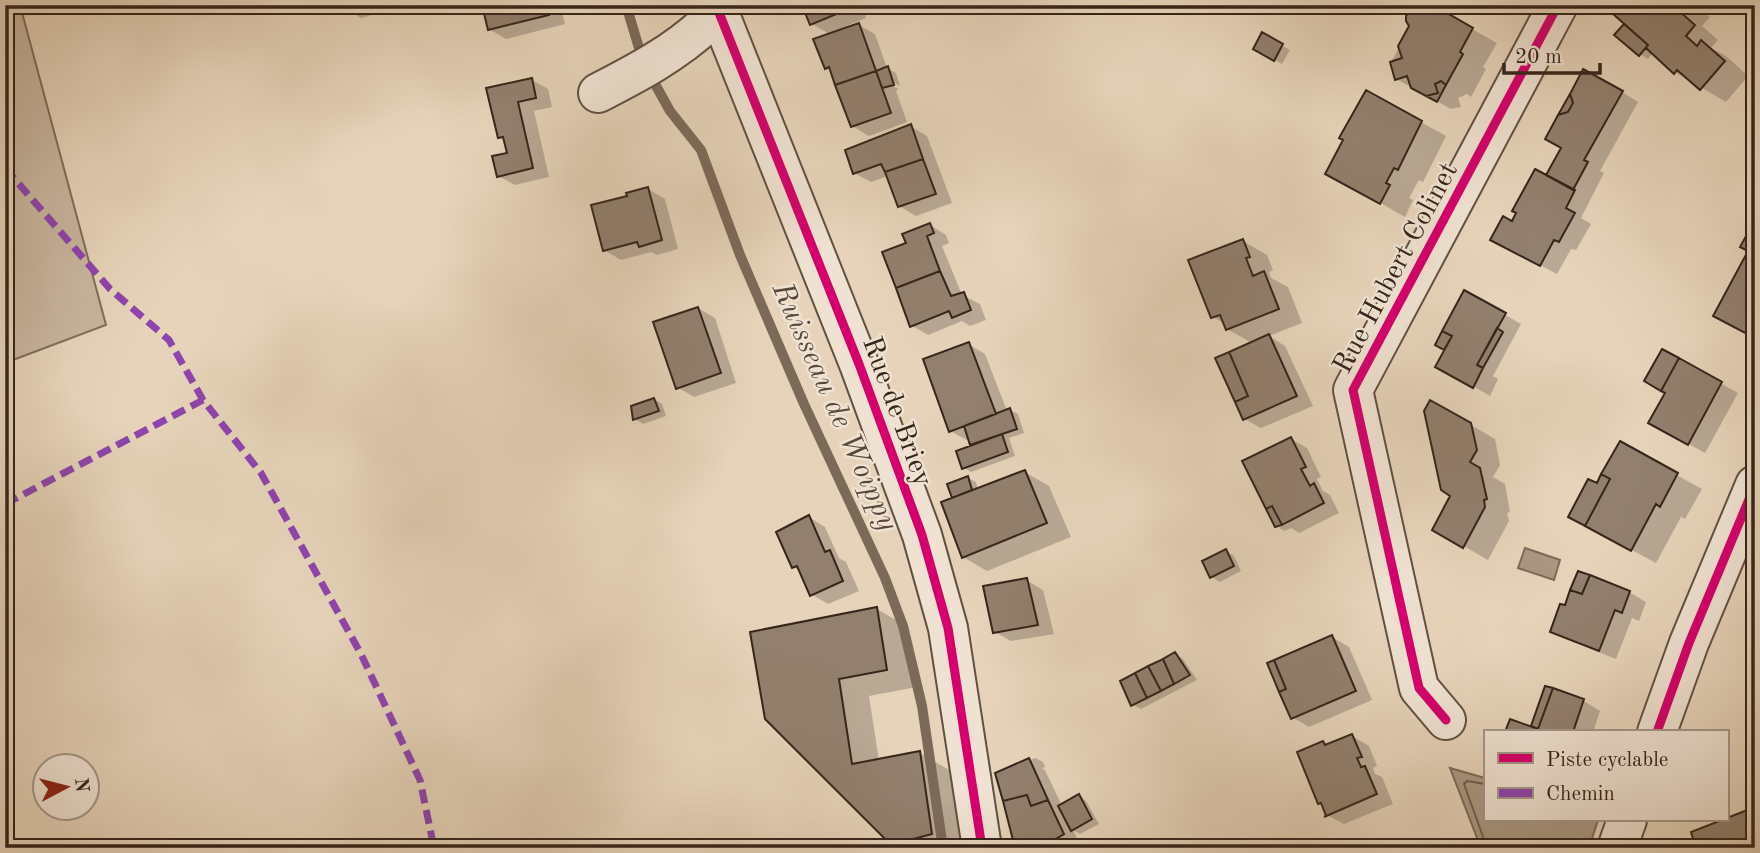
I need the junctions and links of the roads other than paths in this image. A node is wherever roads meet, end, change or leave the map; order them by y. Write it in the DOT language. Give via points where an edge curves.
graph roads {
  1 [pos="1558,5"];
  2 [pos="708,17"];
  3 [pos="614,85"];
  4 [pos="1755,485"];
  5 [pos="1446,720"];
  6 [pos="1658,730"];
  7 [pos="1626,822"];
  8 [pos="982,848"];
  9 [pos="1617,848"];
  1 -- 5 [label="street, Rue Hubert Colinet" via="1353,390 1419,688"];
  2 -- 3 [label="street" via="686,43"];
  2 -- 8 [label="street, Rue de Briey" via="859,364 922,536 948,628"];
  4 -- 6 [label="street"];
  7 -- 9 [label="street"];
}
